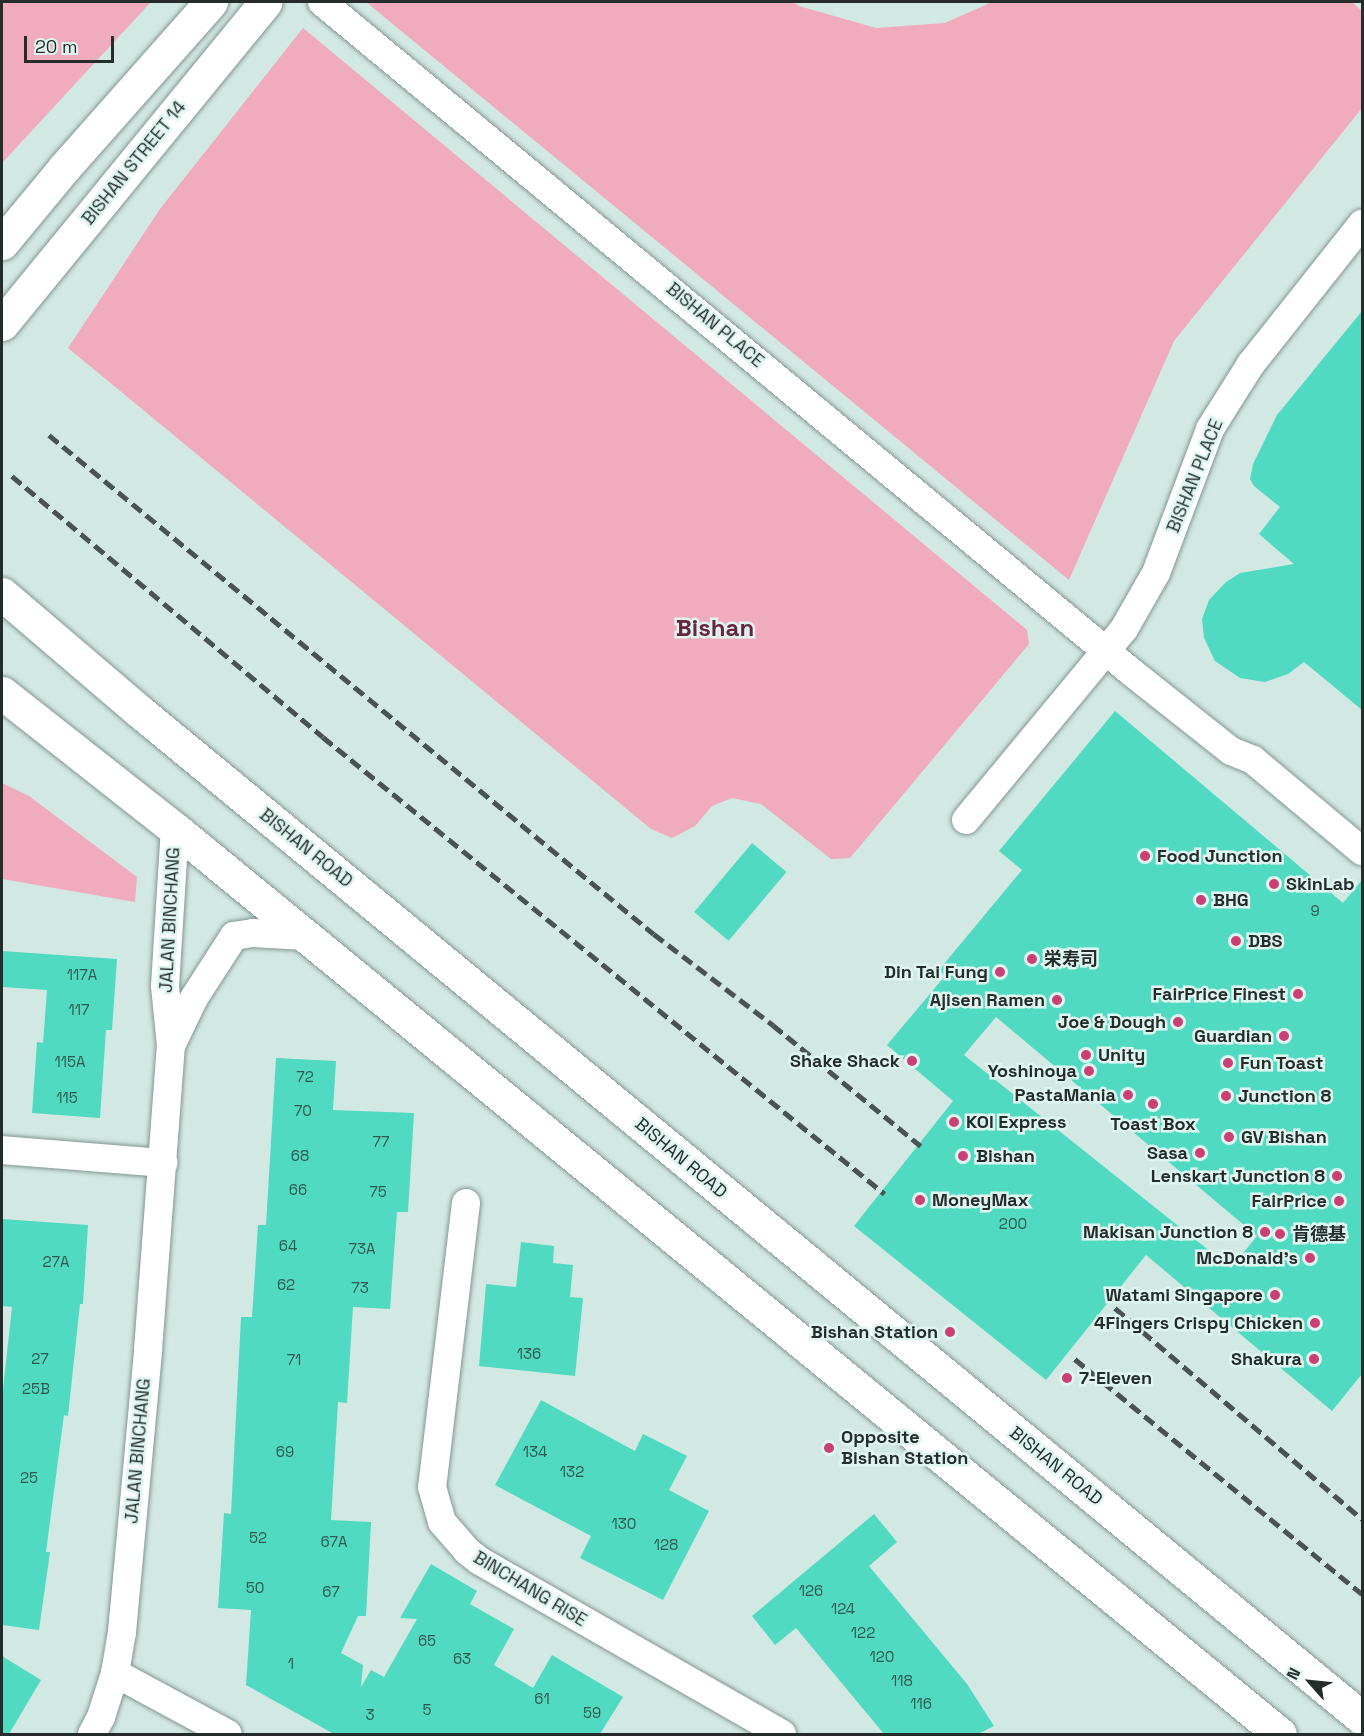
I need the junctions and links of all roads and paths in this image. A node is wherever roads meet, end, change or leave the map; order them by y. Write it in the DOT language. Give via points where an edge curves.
graph roads {
  1 [pos="211,2"];
  2 [pos="266,2"];
  3 [pos="322,2"];
  4 [pos="1362,224"];
  5 [pos="2,243"];
  6 [pos="2,324"];
  7 [pos="2,594"];
  8 [pos="1106,651"];
  9 [pos="2,693"];
  10 [pos="1231,751"];
  11 [pos="966,820"];
  12 [pos="175,829"];
  13 [pos="1362,851"];
  14 [pos="1362,872"];
  15 [pos="305,936"];
  16 [pos="171,1046"];
  17 [pos="2,1150"];
  18 [pos="163,1163"];
  19 [pos="466,1203"];
  20 [pos="115,1672"];
  21 [pos="1362,1718"];
  22 [pos="92,1734"];
  23 [pos="228,1734"];
  24 [pos="782,1734"];
  25 [pos="1280,1734"];
  1 -- 5 [label="main road" via="63,168"];
  2 -- 6 [label="main road, BISHAN STREET 14"];
  3 -- 8 [label="street, BISHAN PLACE"];
  4 -- 8 [label="street, BISHAN PLACE" via="1251,364 1210,429 1156,573 1124,629"];
  7 -- 21 [label="main road, BISHAN ROAD"];
  8 -- 10 [label="street, BISHAN PLACE"];
  8 -- 11 [label="street, BISHAN PLACE"];
  9 -- 12 [label="main road"];
  10 -- 13 [label="street, BISHAN PLACE" via="1252,760"];
  10 -- 14 [label="street, BISHAN PLACE" via="1244,773"];
  12 -- 15 [label="main road"];
  12 -- 16 [label="street, JALAN BINCHANG" via="165,986"];
  15 -- 16 [label="street, JALAN BINCHANG" via="234,936 194,998"];
  15 -- 25 [label="main road"];
  16 -- 18 [label="street, JALAN BINCHANG"];
  17 -- 18 [label="street"];
  18 -- 20 [label="street, JALAN BINCHANG" via="123,1621"];
  19 -- 24 [label="street, BINCHANG RISE" via="432,1486 442,1522 480,1561"];
  20 -- 22 [label="street, JALAN BINCHANG"];
  20 -- 23 [label="street"];
}
